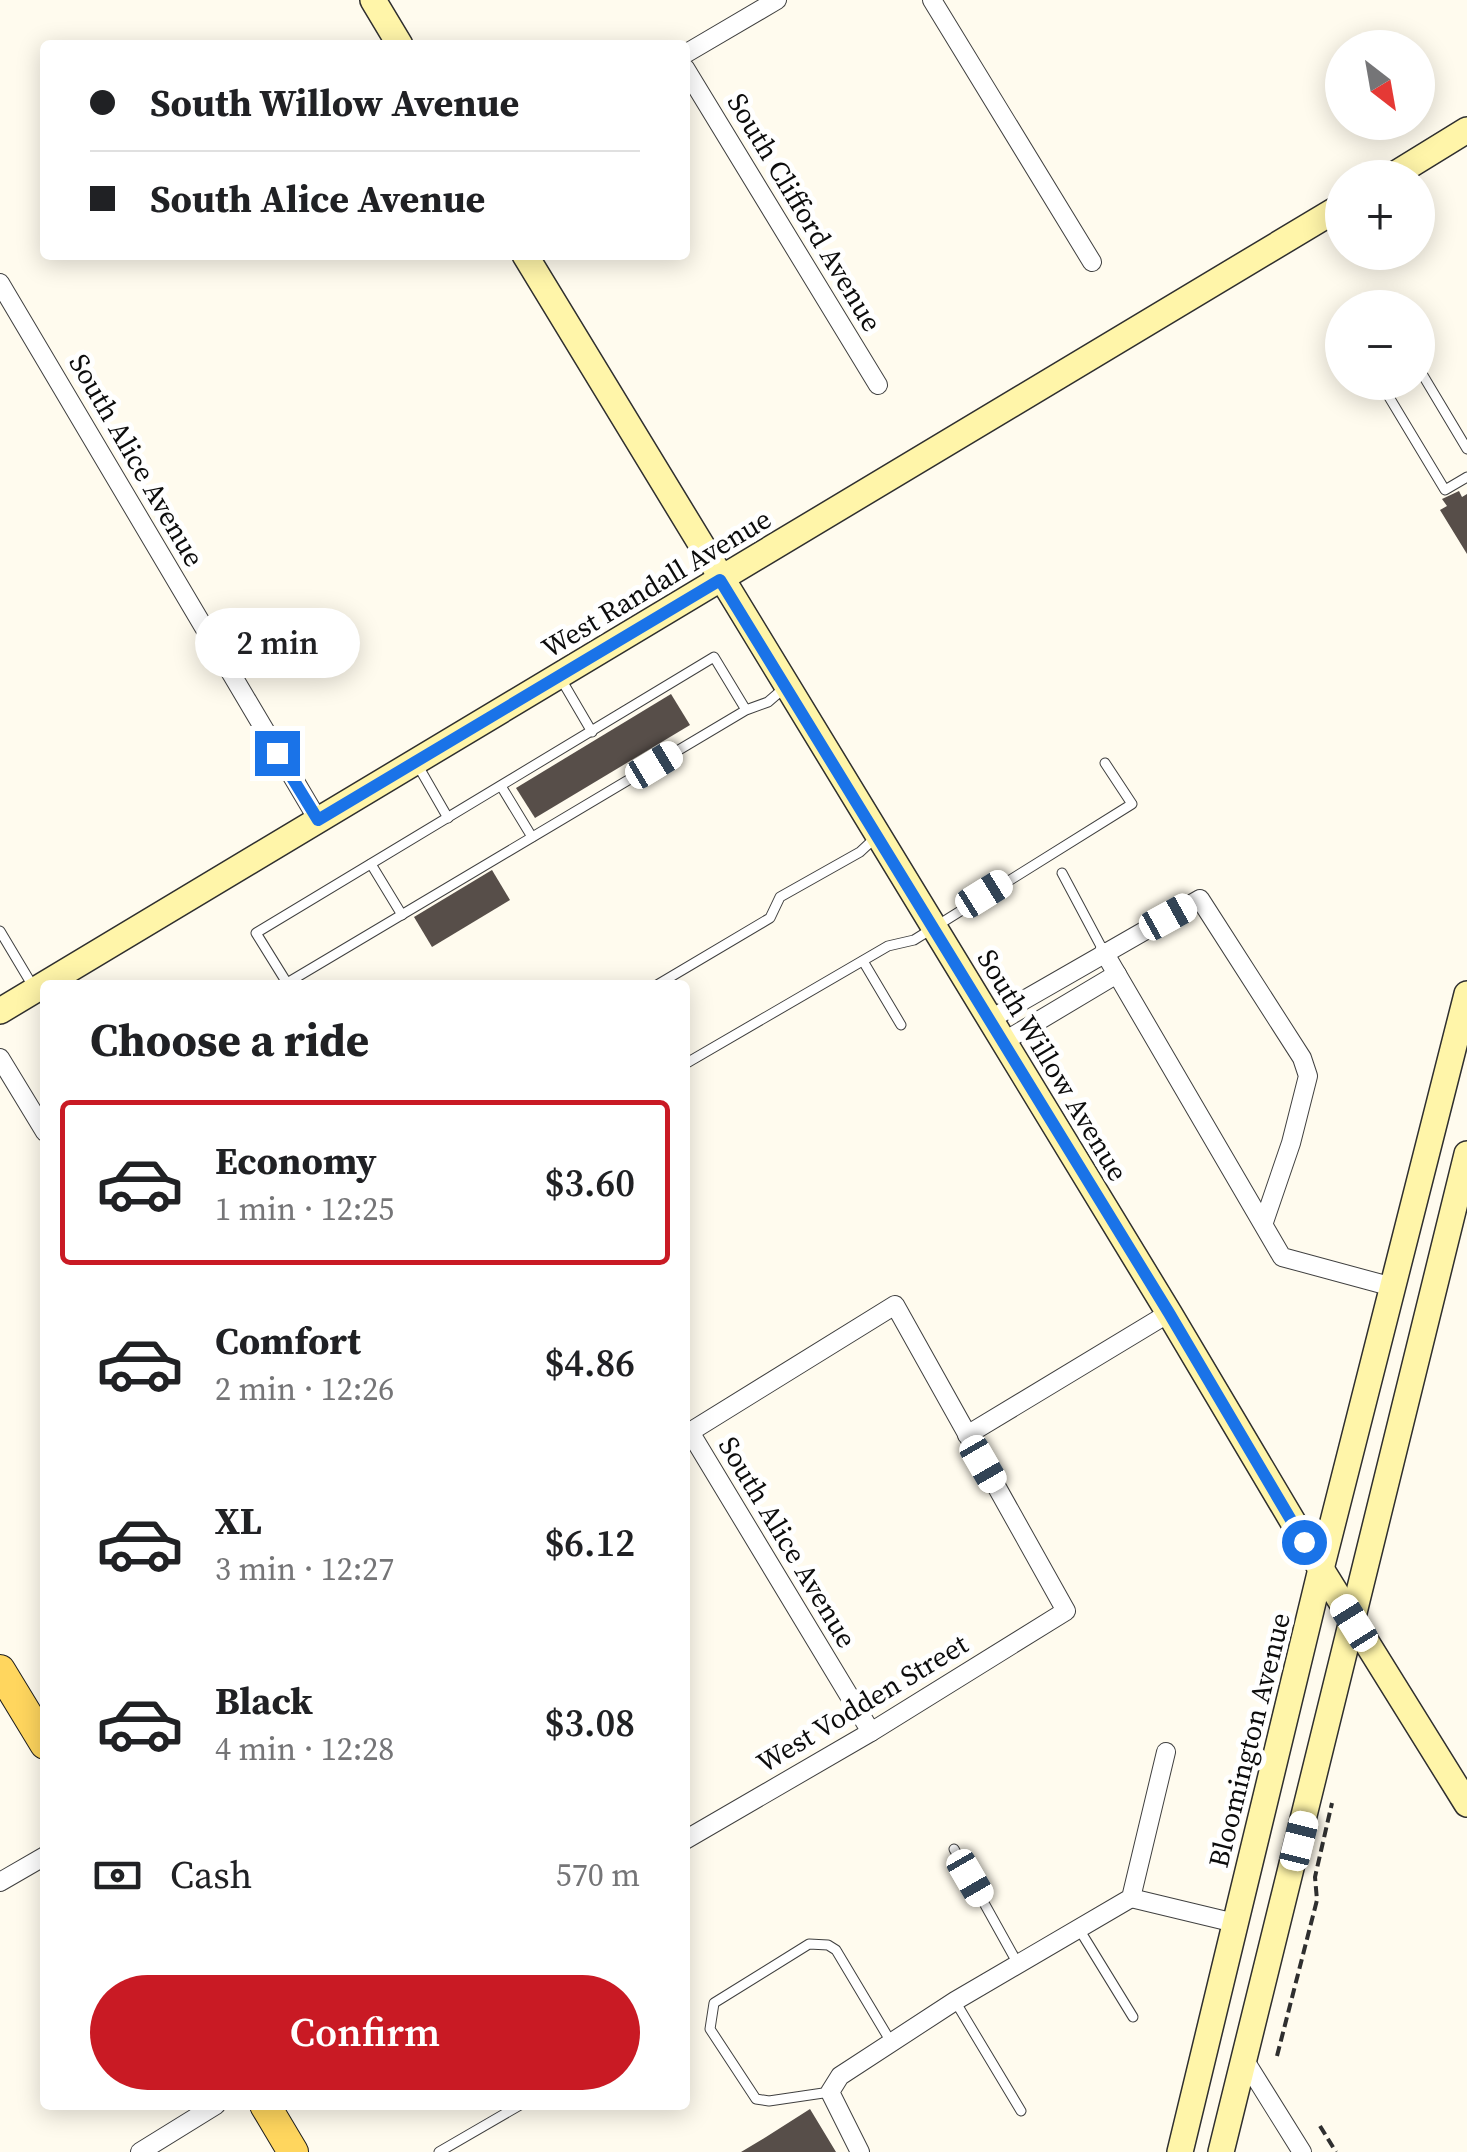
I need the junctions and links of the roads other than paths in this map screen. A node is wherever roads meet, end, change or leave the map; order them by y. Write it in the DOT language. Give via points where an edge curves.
graph roads {
  1 [pos="373,0"];
  2 [pos="777,0"];
  3 [pos="932,0"];
  4 [pos="397,40"];
  5 [pos="690,51"];
  6 [pos="690,76"];
  7 [pos="1467,130"];
  8 [pos="1418,160"];
  9 [pos="1325,216"];
  10 [pos="528,260"];
  11 [pos="1092,262"];
  12 [pos="0,283"];
  13 [pos="878,384"];
  14 [pos="1435,394"];
  15 [pos="1391,400"];
  16 [pos="1467,448"];
  17 [pos="1467,477"];
  18 [pos="720,580"];
  19 [pos="560,676"];
  20 [pos="786,687"];
  21 [pos="746,710"];
  22 [pos="592,732"];
  23 [pos="416,762"];
  24 [pos="1105,763"];
  25 [pos="501,786"];
  26 [pos="448,818"];
  27 [pos="318,820"];
  28 [pos="877,836"];
  29 [pos="532,838"];
  30 [pos="372,864"];
  31 [pos="1062,873"];
  32 [pos="402,914"];
  33 [pos="932,926"];
  34 [pos="0,931"];
  35 [pos="1104,952"];
  36 [pos="863,961"];
  37 [pos="1117,974"];
  38 [pos="52,980"];
  39 [pos="285,980"];
  40 [pos="292,980"];
  41 [pos="665,980"];
  42 [pos="40,987"];
  43 [pos="35,990"];
  44 [pos="1467,994"];
  45 [pos="0,1011"];
  46 [pos="901,1026"];
  47 [pos="996,1031"];
  48 [pos="0,1058"];
  49 [pos="690,1061"];
  50 [pos="40,1124"];
  51 [pos="1467,1154"];
  52 [pos="1264,1222"];
  53 [pos="1392,1287"];
  54 [pos="1169,1313"];
  55 [pos="690,1432"];
  56 [pos="967,1434"];
  57 [pos="690,1439"];
  58 [pos="1321,1570"];
  59 [pos="1354,1623"];
  60 [pos="0,1670"];
  61 [pos="871,1732"];
  62 [pos="40,1736"];
  63 [pos="1166,1752"];
  64 [pos="1467,1804"];
  65 [pos="690,1837"];
  66 [pos="954,1849"];
  67 [pos="40,1859"];
  68 [pos="0,1882"];
  69 [pos="1131,1898"];
  70 [pos="1235,1924"];
  71 [pos="1078,1928"];
  72 [pos="1018,1964"];
  73 [pos="955,2001"];
  74 [pos="1133,2017"];
  75 [pos="891,2042"];
  76 [pos="1244,2059"];
  77 [pos="830,2092"];
  78 [pos="208,2110"];
  79 [pos="268,2110"];
  80 [pos="511,2110"];
  81 [pos="1021,2110"];
  82 [pos="140,2152"];
  83 [pos="293,2152"];
  84 [pos="439,2152"];
  85 [pos="860,2152"];
  86 [pos="1180,2152"];
  87 [pos="1221,2152"];
  88 [pos="1302,2152"];
  1 -- 4 [label="street"];
  2 -- 5 [label="street"];
  3 -- 11 [label="street"];
  6 -- 13 [label="street, South Clifford Avenue"];
  7 -- 8 [label="street"];
  9 -- 18 [label="street, West Randall Avenue"];
  10 -- 18 [label="street, South Willow Avenue"];
  12 -- 27 [label="street, South Alice Avenue"];
  14 -- 16 [label="lane"];
  15 -- 17 [label="lane" via="1446,490"];
  18 -- 19 [label="street, West Randall Avenue"];
  18 -- 20 [label="street, South Willow Avenue"];
  19 -- 22 [label="lane"];
  19 -- 23 [label="street, West Randall Avenue"];
  20 -- 21 [label="lane"];
  20 -- 28 [label="street, South Willow Avenue"];
  21 -- 22 [label="lane" via="714,658"];
  21 -- 29 [label="lane"];
  22 -- 25 [label="lane"];
  23 -- 26 [label="lane"];
  23 -- 27 [label="street, West Randall Avenue"];
  24 -- 33 [label="lane" via="1132,804"];
  25 -- 26 [label="lane"];
  25 -- 29 [label="lane"];
  26 -- 30 [label="lane"];
  27 -- 38 [label="street, West Randall Avenue"];
  28 -- 33 [label="street, South Willow Avenue"];
  28 -- 41 [label="lane" via="780,897 770,918"];
  29 -- 32 [label="lane"];
  30 -- 32 [label="lane"];
  30 -- 39 [label="lane" via="256,933"];
  31 -- 35 [label="lane"];
  32 -- 40 [label="lane"];
  33 -- 36 [label="lane"];
  33 -- 47 [label="street, South Willow Avenue"];
  34 -- 43 [label="lane"];
  35 -- 37 [label="street"];
  35 -- 47 [label="street"];
  35 -- 52 [label="street" via="1200,899 1302,1058 1308,1076"];
  36 -- 46 [label="lane"];
  36 -- 49 [label="lane"];
  37 -- 47 [label="street"];
  37 -- 52 [label="street"];
  42 -- 43 [label="street, West Randall Avenue"];
  43 -- 45 [label="street, West Randall Avenue"];
  44 -- 53 [label="street, Bloomington Avenue"];
  47 -- 54 [label="street, South Willow Avenue"];
  48 -- 50 [label="street"];
  51 -- 59 [label="street"];
  52 -- 53 [label="street" via="1282,1257"];
  53 -- 58 [label="street, Bloomington Avenue"];
  54 -- 56 [label="street"];
  54 -- 58 [label="street, South Willow Avenue"];
  55 -- 56 [label="street" via="894,1305"];
  56 -- 61 [label="street, West Vodden Street" via="1066,1611"];
  57 -- 61 [label="street, South Alice Avenue"];
  58 -- 59 [label="street, South Willow Avenue"];
  58 -- 70 [label="street, Bloomington Avenue"];
  59 -- 64 [label="street, South Willow Avenue"];
  59 -- 76 [label="street"];
  60 -- 62 [label="main road"];
  61 -- 65 [label="street, West Vodden Street"];
  63 -- 69 [label="street"];
  66 -- 72 [label="lane"];
  67 -- 68 [label="street"];
  69 -- 70 [label="street"];
  69 -- 71 [label="street"];
  70 -- 86 [label="street, Bloomington Avenue"];
  71 -- 72 [label="street"];
  71 -- 74 [label="lane"];
  72 -- 73 [label="street"];
  73 -- 75 [label="street"];
  73 -- 81 [label="lane"];
  75 -- 77 [label="street" via="840,2076"];
  75 -- 77 [label="lane" via="828,1945 809,1944 714,2003 710,2028 756,2099"];
  76 -- 87 [label="street"];
  76 -- 88 [label="street"];
  77 -- 85 [label="street"];
  78 -- 82 [label="street"];
  79 -- 83 [label="main road"];
  80 -- 84 [label="lane"];
}
